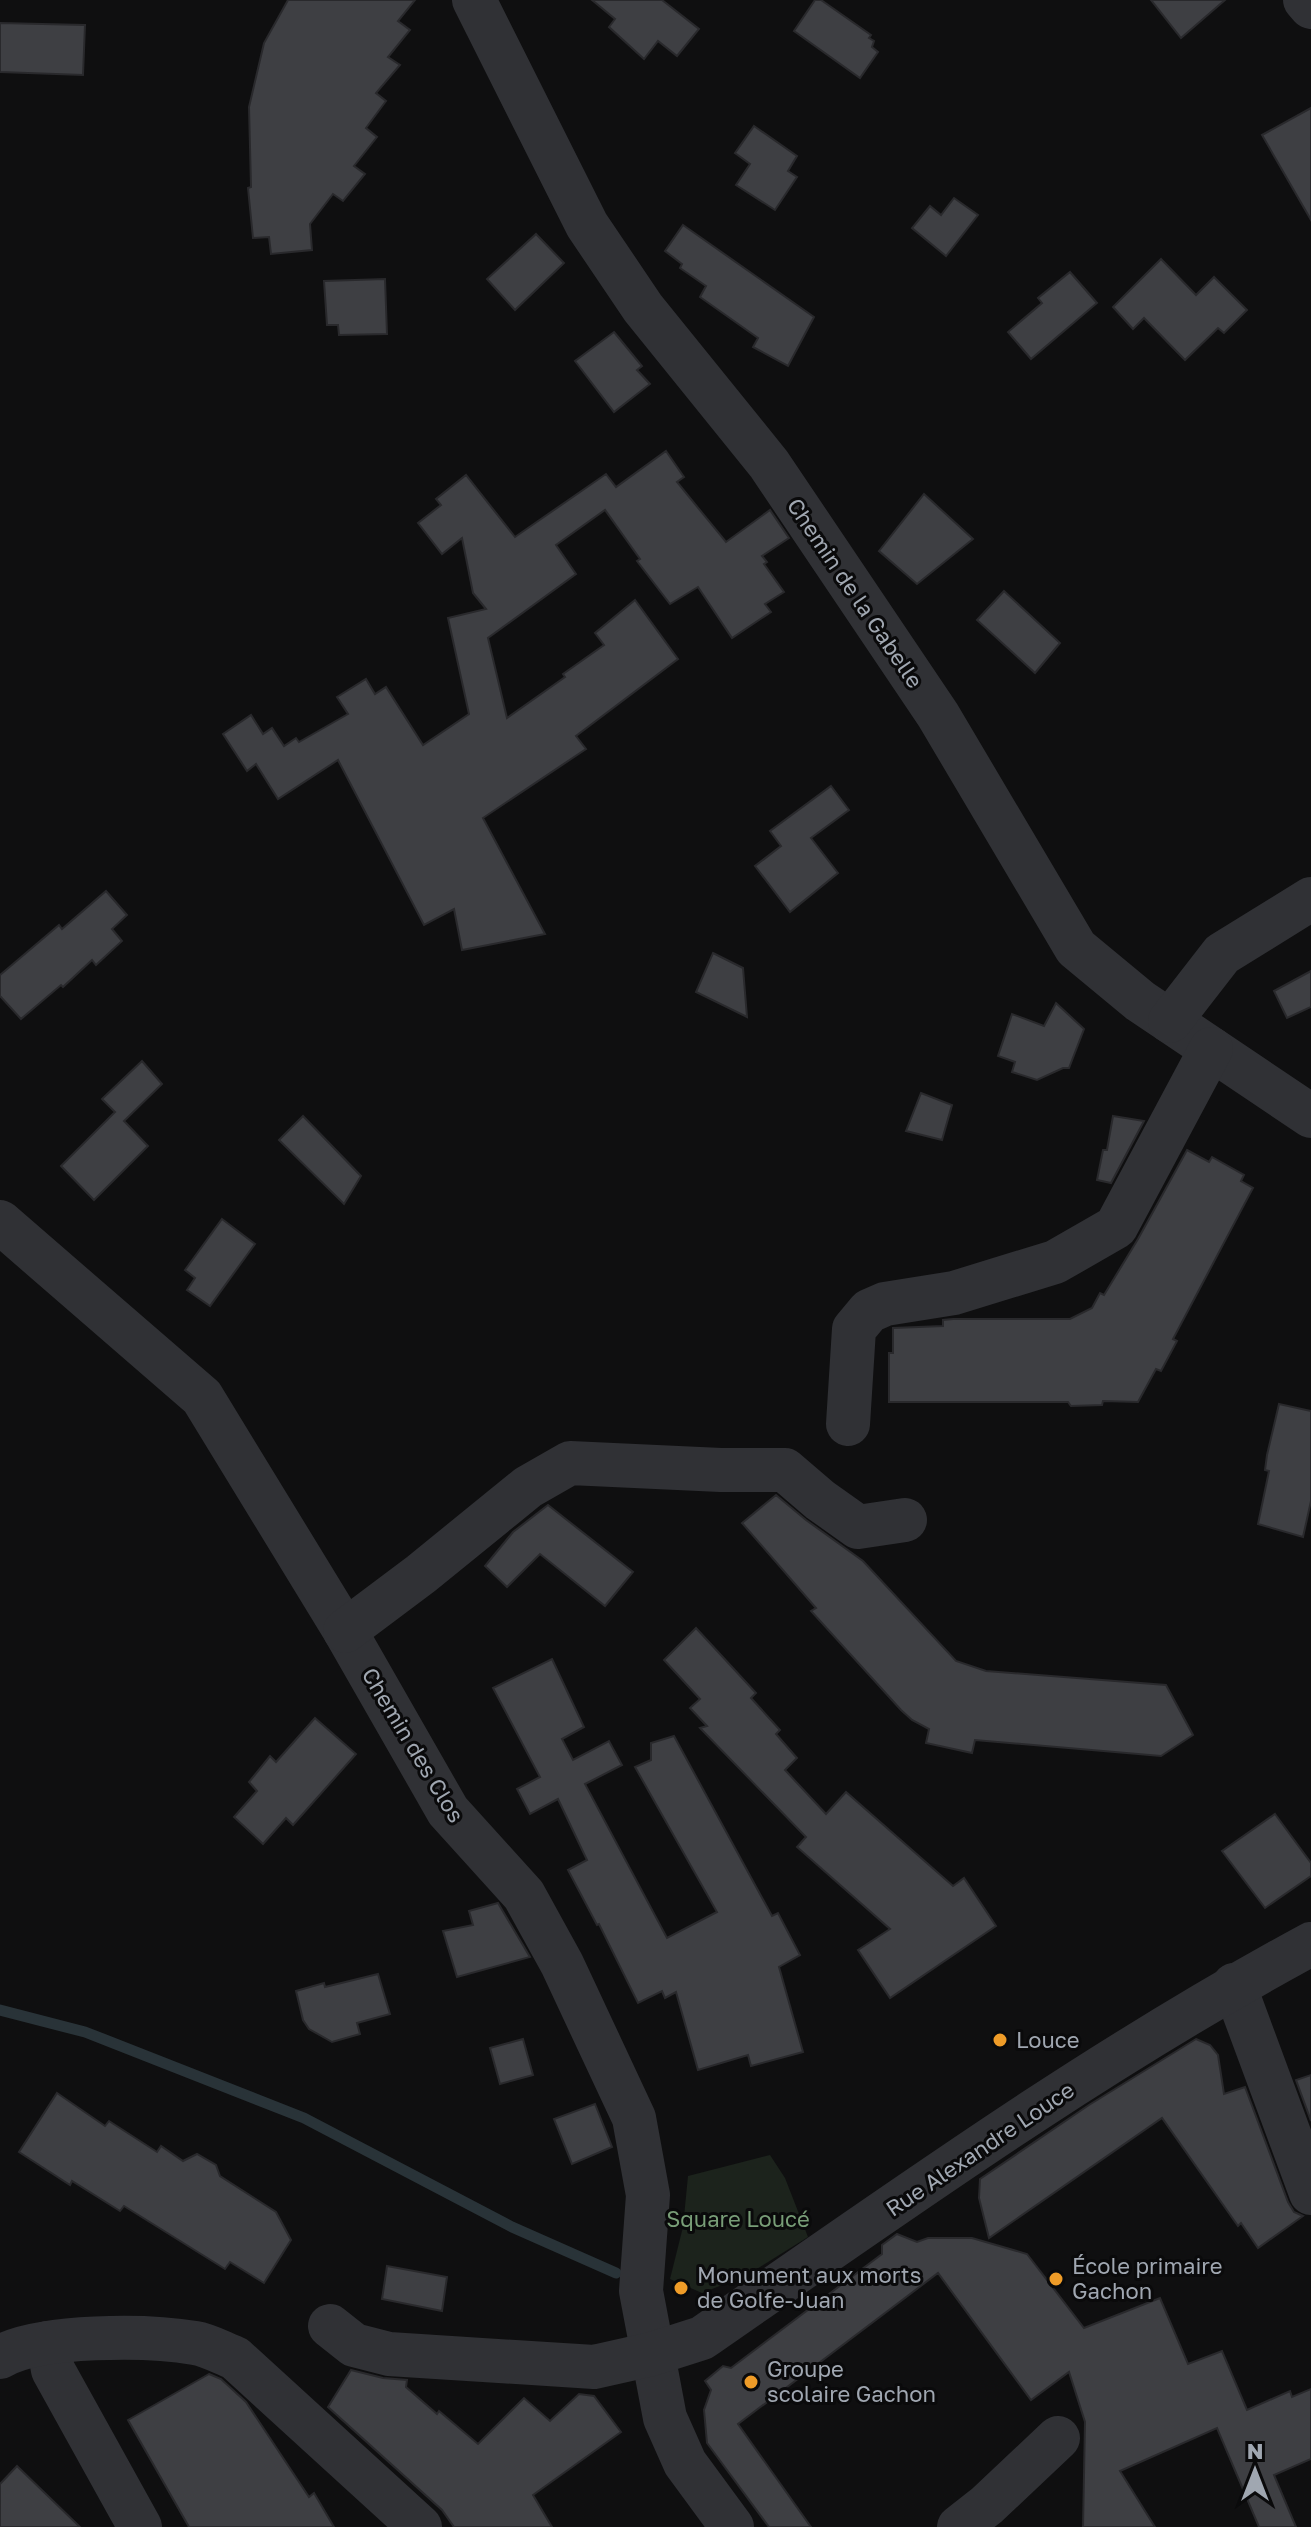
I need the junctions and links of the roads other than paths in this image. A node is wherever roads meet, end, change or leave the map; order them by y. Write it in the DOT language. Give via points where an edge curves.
graph roads {
  1 [pos="474,0"];
  2 [pos="1305,0"];
  3 [pos="1311,7"];
  4 [pos="1311,899"];
  5 [pos="1170,1021"];
  6 [pos="1211,1049"];
  7 [pos="1311,1116"];
  8 [pos="0,1222"];
  9 [pos="848,1424"];
  10 [pos="905,1520"];
  11 [pos="345,1631"];
  12 [pos="1311,1944"];
  13 [pos="1234,1985"];
  14 [pos="1311,2193"];
  15 [pos="330,2326"];
  16 [pos="48,2343"];
  17 [pos="652,2354"];
  18 [pos="0,2357"];
  19 [pos="1058,2438"];
  20 [pos="140,2527"];
  21 [pos="420,2527"];
  22 [pos="732,2527"];
  23 [pos="959,2527"];
  1 -- 5 [label="street, Chemin de la Gabelle" via="587,225 643,308 778,477 938,715 1076,948"];
  2 -- 3 [label="street"];
  4 -- 5 [label="street" via="1222,954"];
  5 -- 6 [label="street, Chemin de la Gabelle"];
  6 -- 7 [label="street, Chemin de la Gabelle"];
  6 -- 9 [label="street" via="1116,1227 1055,1262 954,1293 869,1311 854,1329"];
  8 -- 11 [label="street, Chemin des Clos" via="202,1397"];
  10 -- 11 [label="street" via="858,1527 785,1470 570,1463 528,1487"];
  11 -- 17 [label="street, Chemin des Clos" via="448,1811 524,1895 634,2118 648,2195 641,2291"];
  12 -- 13 [label="street, Rue Alexandre Louce"];
  13 -- 14 [label="street"];
  13 -- 17 [label="street, Rue Alexandre Louce" via="968,2152 702,2338"];
  15 -- 17 [label="street, Rue Alexandre Louce" via="354,2345 389,2354 594,2367"];
  16 -- 18 [label="street"];
  16 -- 20 [label="street" via="53,2370"];
  16 -- 21 [label="street" via="197,2343 235,2358"];
  17 -- 22 [label="street, Chemin des Clos" via="665,2418 685,2463"];
  19 -- 23 [label="street"];
}
